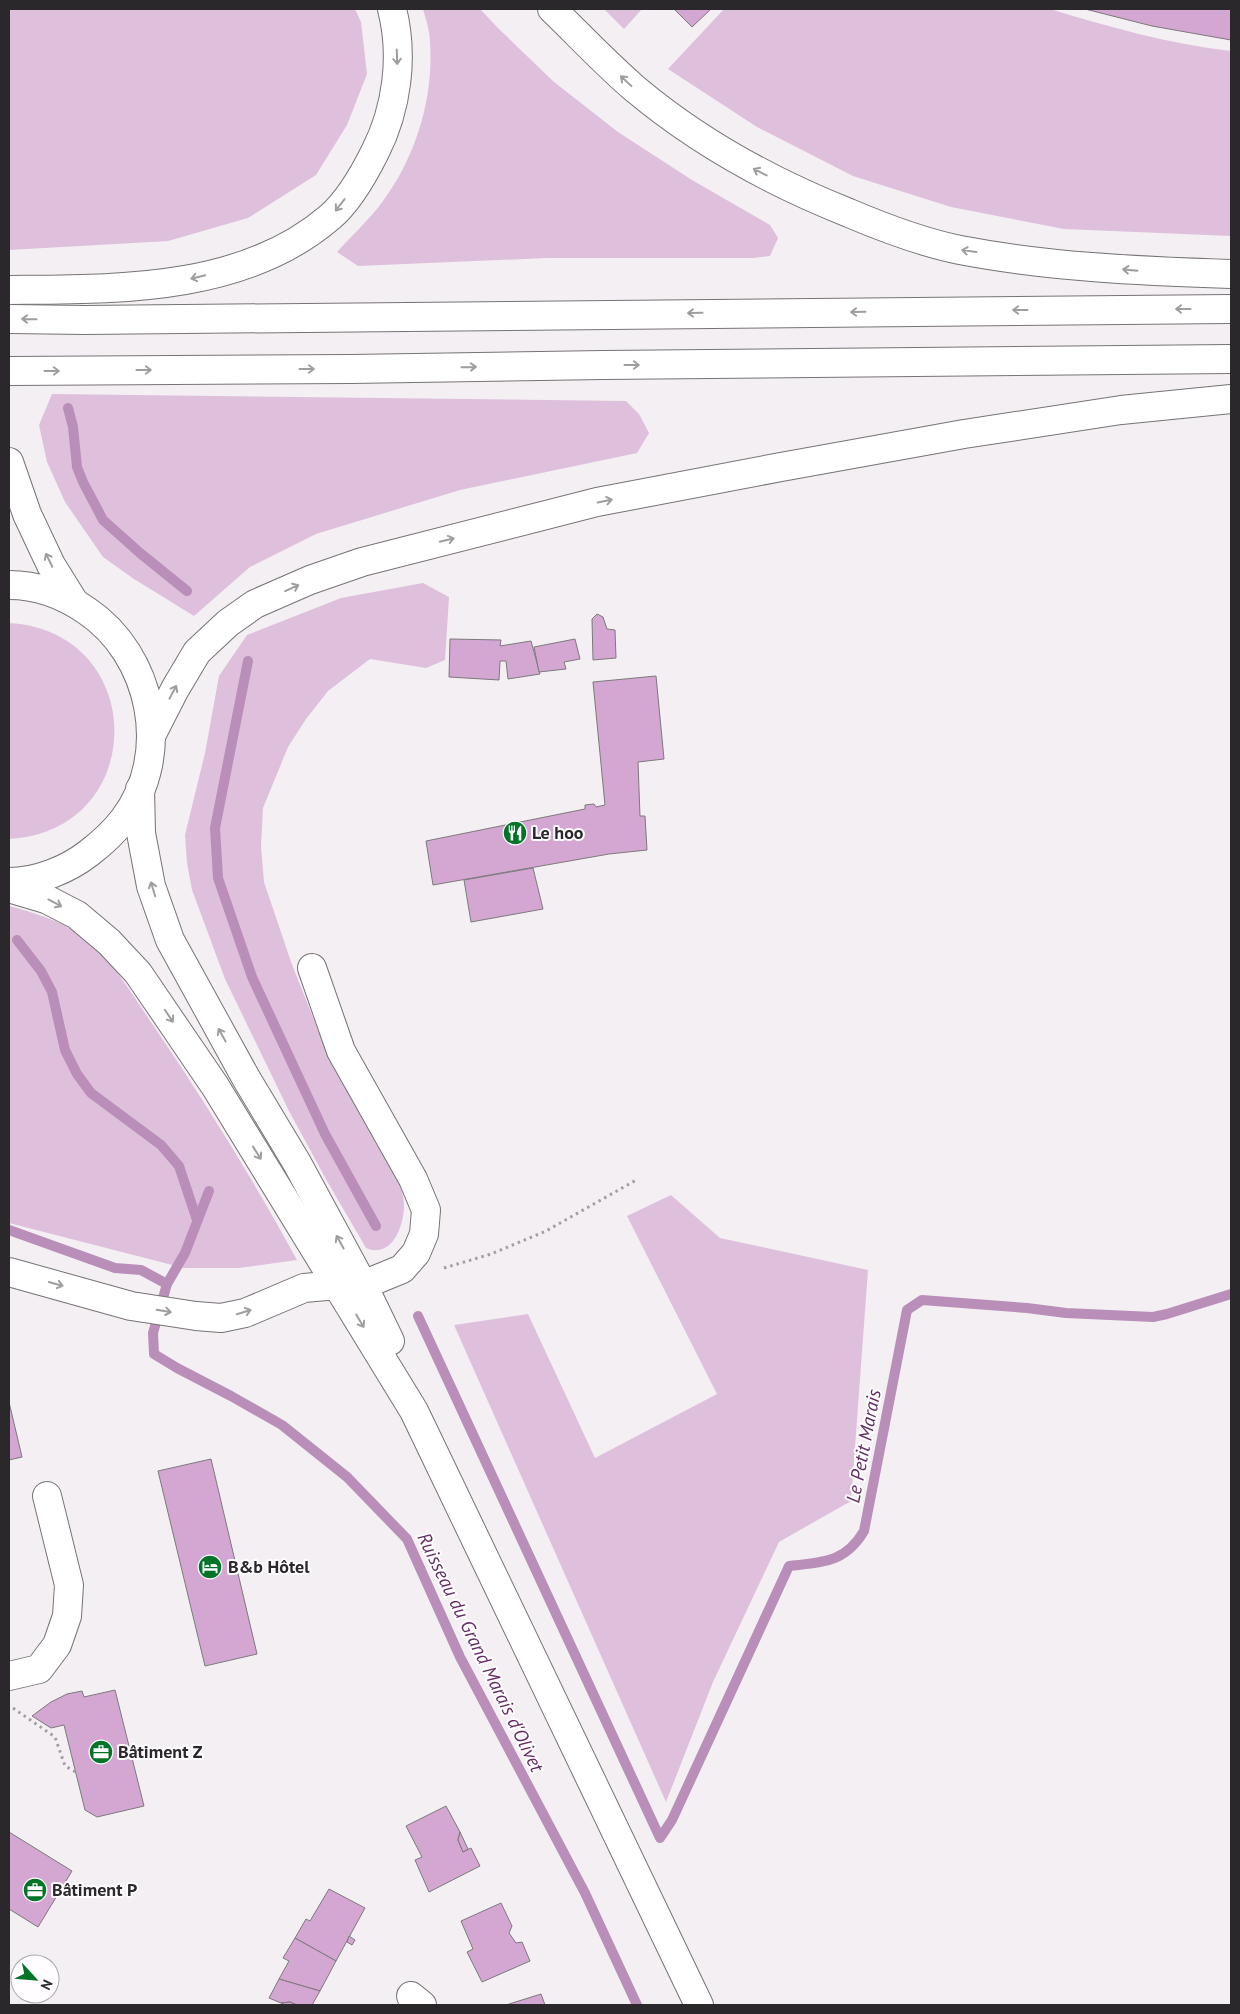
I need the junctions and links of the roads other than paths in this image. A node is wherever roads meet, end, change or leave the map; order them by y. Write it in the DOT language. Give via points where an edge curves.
graph roads {
  1 [pos="392,9"];
  2 [pos="552,9"];
  3 [pos="1231,274"];
  4 [pos="9,290"];
  5 [pos="1231,309"];
  6 [pos="9,319"];
  7 [pos="1231,359"];
  8 [pos="9,370"];
  9 [pos="1231,399"];
  10 [pos="9,462"];
  11 [pos="9,585"];
  12 [pos="74,602"];
  13 [pos="151,736"];
  14 [pos="140,789"];
  15 [pos="9,882"];
  16 [pos="9,888"];
  17 [pos="312,968"];
  18 [pos="9,1272"];
  19 [pos="350,1285"];
  20 [pos="47,1496"];
  21 [pos="9,1676"];
  22 [pos="699,2005"];
  1 -- 4 [label="main road, one-way" via="398,59 395,97 384,134 361,178 332,216 304,237 273,254 181,282"];
  3 -- 2 [label="main road, one-way" via="1060,264 959,250 881,226 794,190 741,163 683,125 634,88"];
  5 -- 6 [label="main road, one-way"];
  8 -- 7 [label="main road, one-way"];
  13 -- 9 [label="main road, one-way" via="197,652 228,623 255,604 362,562 597,502 781,467 1121,410"];
  12 -- 10 [label="main road, one-way" via="51,565 27,514"];
  11 -- 12 [label="main road" via="48,591"];
  12 -- 13 [label="main road" via="116,636 131,658 143,683 150,709"];
  13 -- 14 [label="main road" via="148,763"];
  14 -- 15 [label="main road" via="125,818 104,842 78,862 49,875"];
  19 -- 14 [label="main road, one-way" via="297,1163 170,940 151,886 141,833"];
  16 -- 19 [label="main road, one-way" via="46,899 77,915 138,973"];
  17 -- 19 [label="main road" via="341,1052 413,1179 426,1210 424,1234 416,1253 402,1269"];
  18 -- 19 [label="main road, one-way" via="131,1306 221,1318 261,1307 304,1288"];
  19 -- 22 [label="main road" via="414,1411"];
  20 -- 21 [label="main road" via="69,1585 66,1616 57,1645 39,1669"];
}
